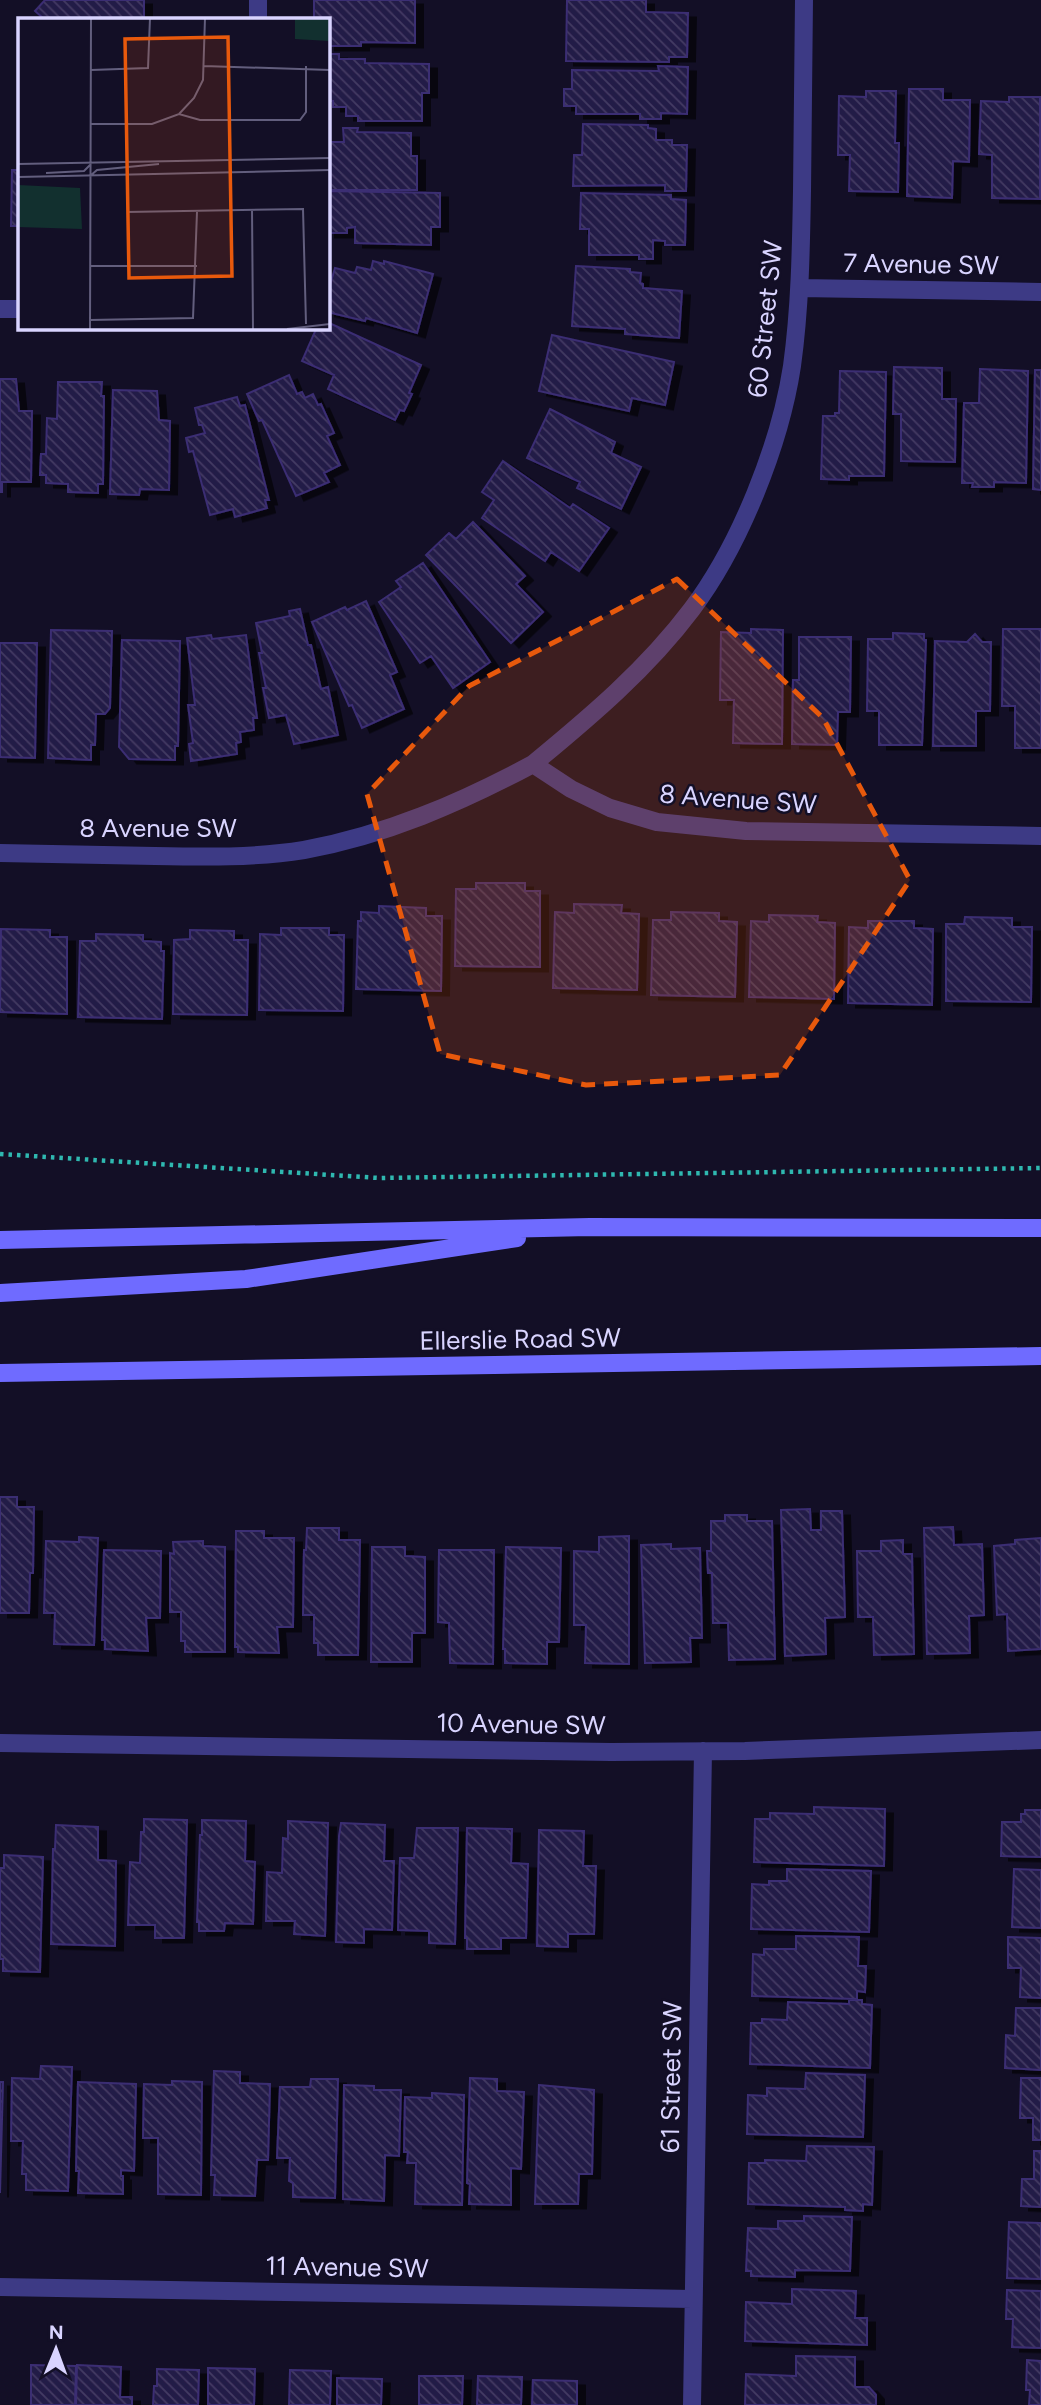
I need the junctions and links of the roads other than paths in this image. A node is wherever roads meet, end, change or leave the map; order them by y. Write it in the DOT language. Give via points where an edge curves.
graph roads {
  1 [pos="258,0"];
  2 [pos="804,0"];
  3 [pos="258,18"];
  4 [pos="800,288"];
  5 [pos="1041,292"];
  6 [pos="0,309"];
  7 [pos="18,309"];
  8 [pos="533,764"];
  9 [pos="1041,836"];
  10 [pos="0,853"];
  11 [pos="590,1227"];
  12 [pos="1041,1228"];
  13 [pos="0,1240"];
  14 [pos="0,1293"];
  15 [pos="1041,1356"];
  16 [pos="0,1373"];
  17 [pos="1041,1740"];
  18 [pos="0,1743"];
  19 [pos="703,1751"];
  20 [pos="0,2287"];
  21 [pos="692,2299"];
  22 [pos="692,2405"];
  1 -- 3 [label="street"];
  2 -- 4 [label="street, 60 Street SW"];
  4 -- 5 [label="street, 7 Avenue SW"];
  4 -- 8 [label="street, 60 Street SW" via="792,368 779,424 754,499 727,552 693,609 650,659 601,708"];
  6 -- 7 [label="street"];
  8 -- 9 [label="street, 8 Avenue SW" via="610,808 657,822 746,831"];
  8 -- 10 [label="street, 8 Avenue SW" via="474,796 411,821 302,850 210,857"];
  11 -- 12 [label="main road"];
  11 -- 13 [label="main road"];
  11 -- 14 [label="main road" via="246,1279"];
  15 -- 16 [label="main road, Ellerslie Road SW"];
  17 -- 19 [label="street, 10 Avenue SW"];
  18 -- 19 [label="street, 10 Avenue SW"];
  19 -- 21 [label="street, 61 Street SW"];
  20 -- 21 [label="street, 11 Avenue SW"];
  21 -- 22 [label="street, 61 Street SW"];
}
